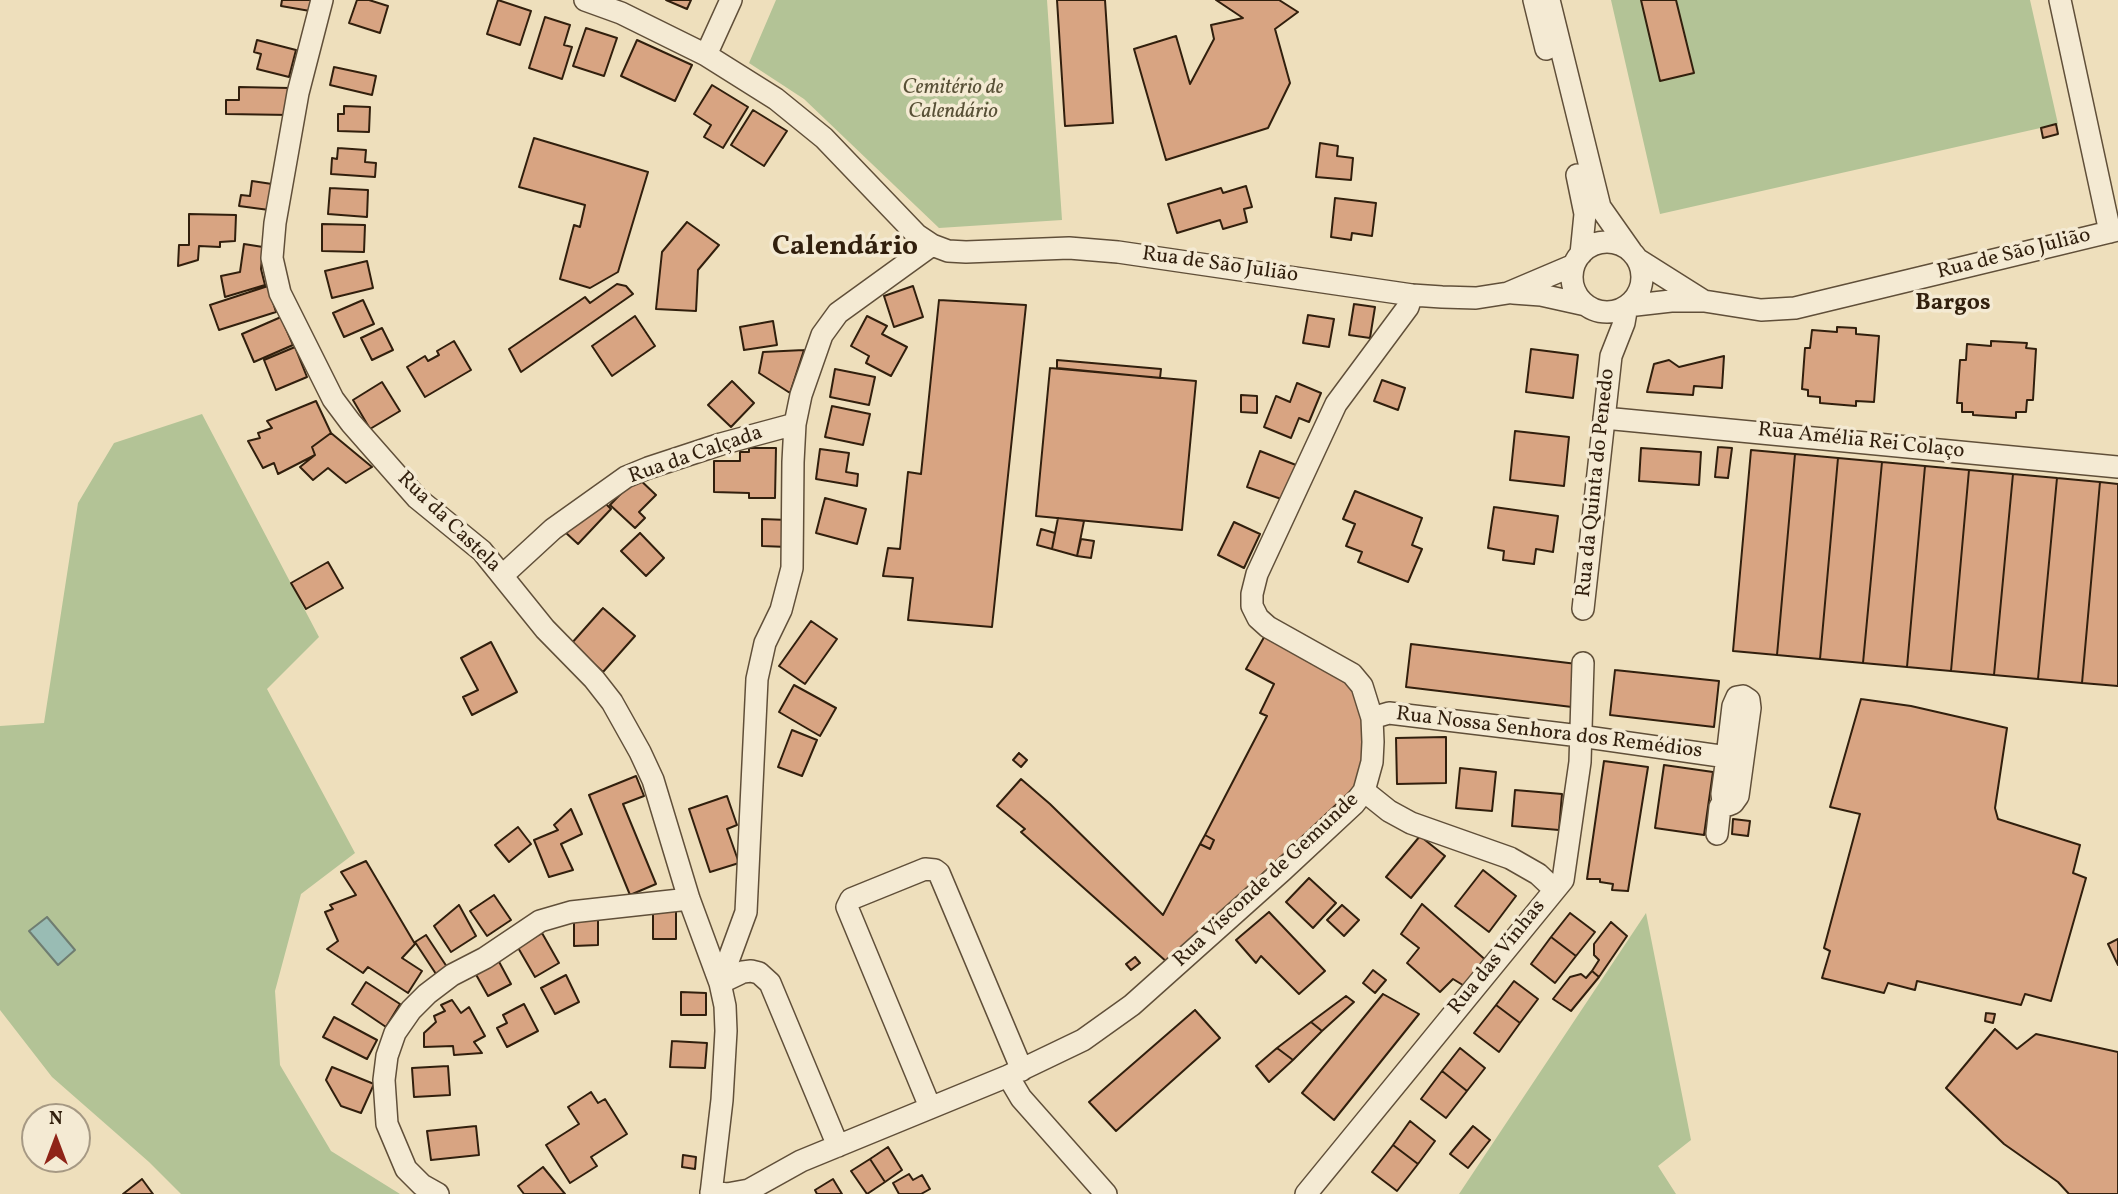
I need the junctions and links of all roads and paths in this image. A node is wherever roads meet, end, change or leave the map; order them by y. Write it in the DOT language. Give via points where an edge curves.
graph roads {
  1 [pos="322,0"];
  2 [pos="585,0"];
  3 [pos="731,0"];
  4 [pos="1534,0"];
  5 [pos="1549,0"];
  6 [pos="2060,0"];
  7 [pos="706,55"];
  8 [pos="2114,231"];
  9 [pos="932,245"];
  10 [pos="1634,255"];
  11 [pos="1577,260"];
  12 [pos="1508,293"];
  13 [pos="1412,295"];
  14 [pos="1704,301"];
  15 [pos="1627,306"];
  16 [pos="1591,308"];
  17 [pos="1611,356"];
  18 [pos="1604,418"];
  19 [pos="795,424"];
  20 [pos="2118,467"];
  21 [pos="503,575"];
  22 [pos="1583,609"];
  23 [pos="1583,663"];
  24 [pos="1372,718"];
  25 [pos="1580,736"];
  26 [pos="1727,757"];
  27 [pos="1364,791"];
  28 [pos="1723,802"];
  29 [pos="1717,834"];
  30 [pos="1554,889"];
  31 [pos="689,899"];
  32 [pos="720,983"];
  33 [pos="1015,1073"];
  34 [pos="930,1107"];
  35 [pos="838,1146"];
  36 [pos="711,1193"];
  37 [pos="438,1194"];
  38 [pos="1106,1194"];
  39 [pos="1306,1194"];
  1 -- 21 [label="street, Rua da Castela" via="300,83 275,223 272,258 277,285 333,399 351,423 417,498 482,551"];
  2 -- 7 [label="street"];
  3 -- 7 [label="street"];
  4 -- 11 [label="street" via="1583,196 1585,214"];
  5 -- 10 [label="street" via="1600,207"];
  6 -- 8 [label="street"];
  7 -- 9 [label="street" via="807,123 903,223"];
  8 -- 14 [label="street, Rua de São Julião" via="1795,308 1761,310"];
  9 -- 13 [label="street, Rua de São Julião" via="966,252 1043,248 1118,252"];
  9 -- 19 [label="street" via="838,313 813,357"];
  10 -- 11 [label="street" via="1611,243 1599,243"];
  10 -- 14 [label="street, Rua de São Julião"];
  10 -- 15 [label="street" via="1642,284"];
  11 -- 12 [label="street, Rua de São Julião"];
  11 -- 16 [label="street" via="1573,287"];
  12 -- 13 [label="street, Rua de São Julião" via="1476,298"];
  12 -- 16 [label="street, Rua de São Julião" via="1541,295"];
  13 -- 24 [label="street, Rua Visconde de Gemunde" via="1332,412 1252,594 1252,606 1268,627 1352,674 1362,686"];
  14 -- 15 [label="street, Rua de São Julião"];
  15 -- 16 [label="street" via="1617,311"];
  15 -- 17 [label="street, Rua da Quinta do Penedo"];
  16 -- 17 [label="street, Rua da Quinta do Penedo"];
  17 -- 18 [label="street, Rua da Quinta do Penedo"];
  18 -- 20 [label="street, Rua Amélia Rei Colaço"];
  18 -- 22 [label="street, Rua da Quinta do Penedo"];
  19 -- 21 [label="street, Rua da Calçada" via="626,477 553,529"];
  19 -- 32 [label="street" via="792,568 757,679 746,912"];
  21 -- 31 [label="street, Rua da Castela" via="545,629 594,679 623,720 653,780"];
  23 -- 25 [label="street"];
  24 -- 25 [label="street, Rua Nossa Senhora dos Remédios" via="1388,713"];
  24 -- 27 [label="street, Rua Visconde de Gemunde" via="1372,762"];
  25 -- 26 [label="street, Rua Nossa Senhora dos Remédios"];
  25 -- 30 [label="street" via="1566,871"];
  26 -- 28 [label="street, Rua Nossa Senhora dos Remédios"];
  26 -- 28 [label="street, Rua Nossa Senhora dos Remédios" via="1733,706 1743,696 1750,708 1738,796 1728,805"];
  27 -- 30 [label="street, Rua das Vinhas" via="1411,823 1510,858"];
  27 -- 33 [label="street, Rua Visconde de Gemunde" via="1132,1006 1083,1040"];
  28 -- 29 [label="street, Rua Nossa Senhora dos Remédios"];
  30 -- 39 [label="street, Rua das Vinhas"];
  31 -- 32 [label="street, Rua da Castela"];
  31 -- 37 [label="street" via="570,912 540,921 452,975 411,1010 395,1033 387,1056 387,1124 406,1169"];
  32 -- 35 [label="street" via="751,971 770,983"];
  32 -- 36 [label="street, Rua da Castela" via="726,1031"];
  33 -- 34 [label="street, Rua Visconde de Gemunde"];
  33 -- 34 [label="street" via="939,873 925,869 851,899 847,907"];
  33 -- 38 [label="street" via="1021,1098"];
  34 -- 35 [label="street, Rua Visconde de Gemunde"];
  35 -- 36 [label="street, Rua Visconde de Gemunde" via="749,1190"];
}
